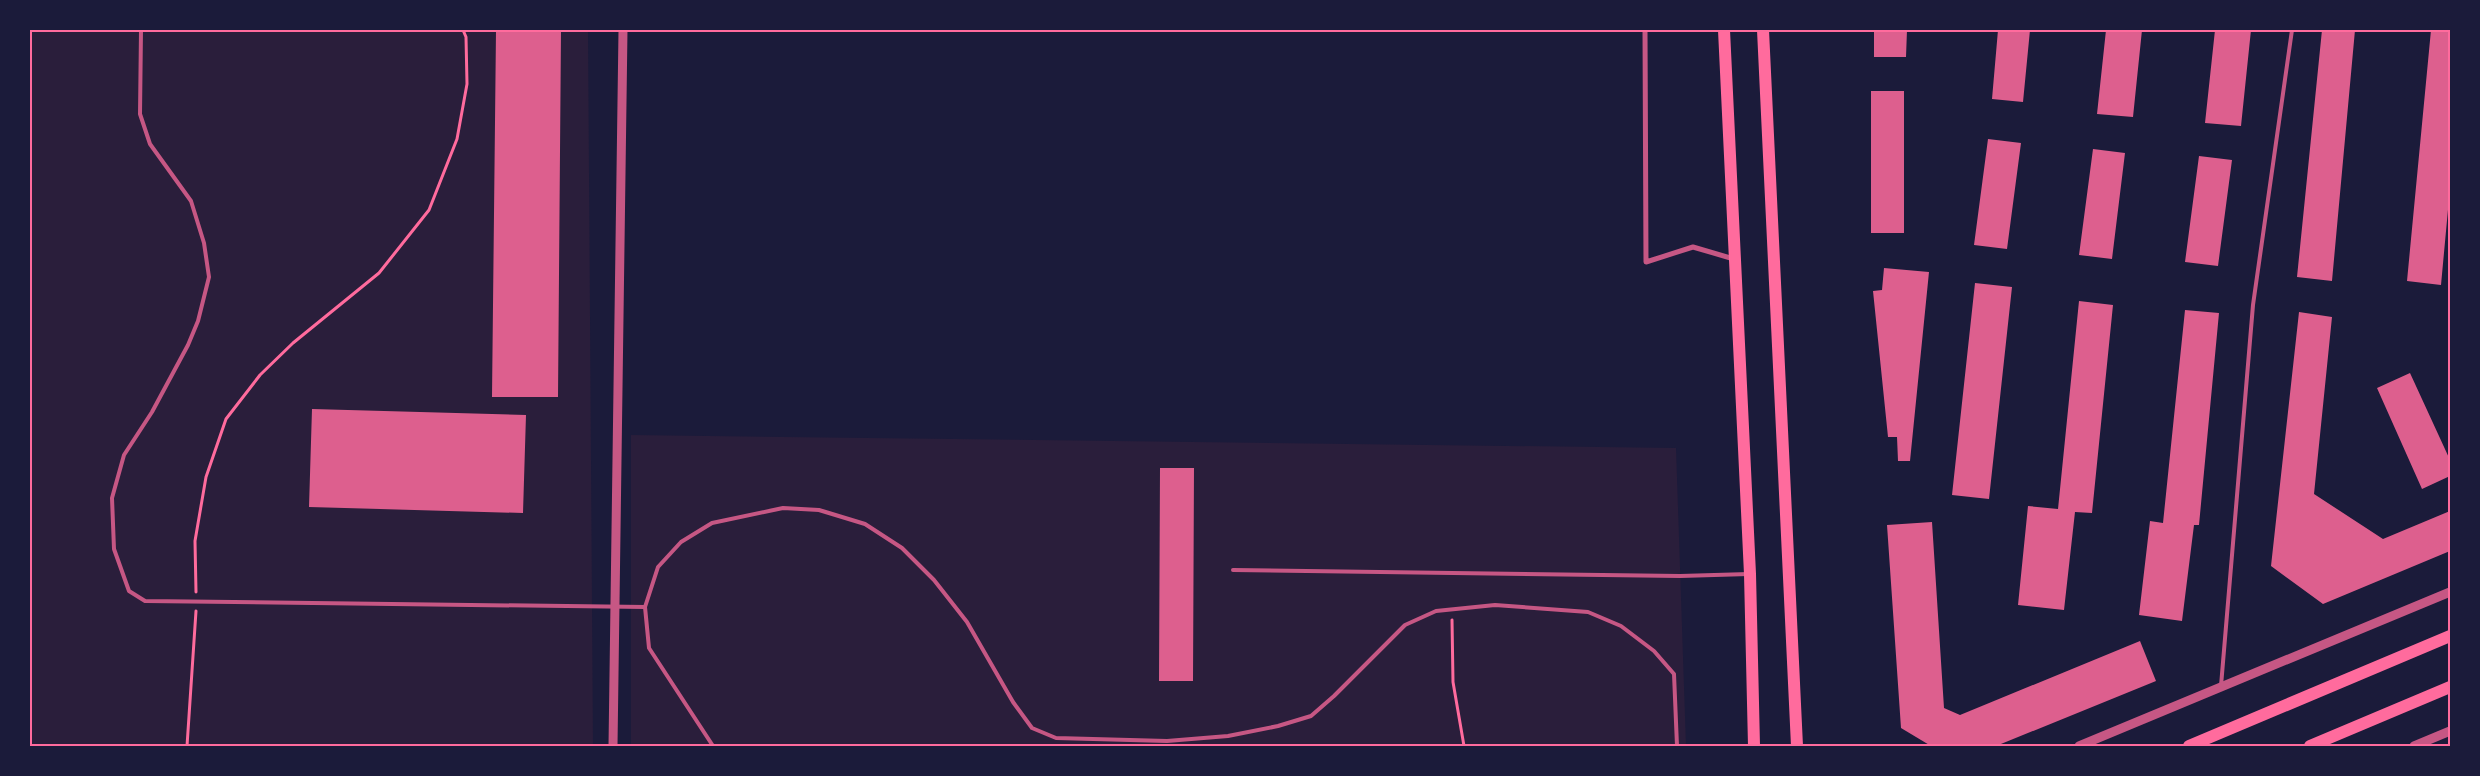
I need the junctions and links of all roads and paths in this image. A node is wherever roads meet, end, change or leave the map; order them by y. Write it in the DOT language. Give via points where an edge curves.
graph roads {
  1 [pos="140,30"];
  2 [pos="464,30"];
  3 [pos="623,30"];
  4 [pos="1646,30"];
  5 [pos="1724,30"];
  6 [pos="1763,30"];
  7 [pos="2292,30"];
  8 [pos="1735,259"];
  9 [pos="1233,570"];
  10 [pos="1750,574"];
  11 [pos="2450,592"];
  12 [pos="196,602"];
  13 [pos="615,607"];
  14 [pos="645,607"];
  15 [pos="1452,609"];
  16 [pos="2450,636"];
  17 [pos="2221,687"];
  18 [pos="2450,687"];
  19 [pos="2450,731"];
  20 [pos="187,746"];
  21 [pos="613,746"];
  22 [pos="713,746"];
  23 [pos="1464,746"];
  24 [pos="1677,746"];
  25 [pos="1754,746"];
  26 [pos="1797,746"];
  27 [pos="2079,746"];
  28 [pos="2189,746"];
  29 [pos="2310,746"];
  30 [pos="2414,746"];
  1 -- 12 [label="lane" via="140,114 150,144 191,201 204,242 209,277 188,345 152,412 124,455 112,498 114,549 129,591 145,601"];
  2 -- 12 [label="path" via="467,84 464,102 456,139 429,210 379,273 260,375 226,419 206,477 195,541"];
  3 -- 13 [label="street"];
  4 -- 8 [label="street" via="1646,262 1693,247"];
  5 -- 8 [label="main road"];
  6 -- 26 [label="main road"];
  7 -- 17 [label="lane" via="2253,305"];
  8 -- 10 [label="main road"];
  9 -- 10 [label="lane" via="1680,576"];
  10 -- 25 [label="main road"];
  11 -- 17 [label="street"];
  12 -- 13 [label="lane"];
  12 -- 20 [label="path"];
  13 -- 14 [label="lane"];
  13 -- 21 [label="street"];
  14 -- 15 [label="lane" via="658,566 681,542 712,523 783,508 820,510 865,524 902,548 934,580 967,622 1012,702 1032,728 1056,738 1167,741 1228,736 1311,716 1404,624 1436,611"];
  14 -- 22 [label="lane" via="649,648"];
  15 -- 23 [label="path" via="1453,682"];
  15 -- 24 [label="lane" via="1495,606 1588,612 1621,626 1654,651 1674,674"];
  16 -- 28 [label="main road"];
  17 -- 27 [label="street"];
  18 -- 29 [label="main road"];
  19 -- 30 [label="street"];
}
